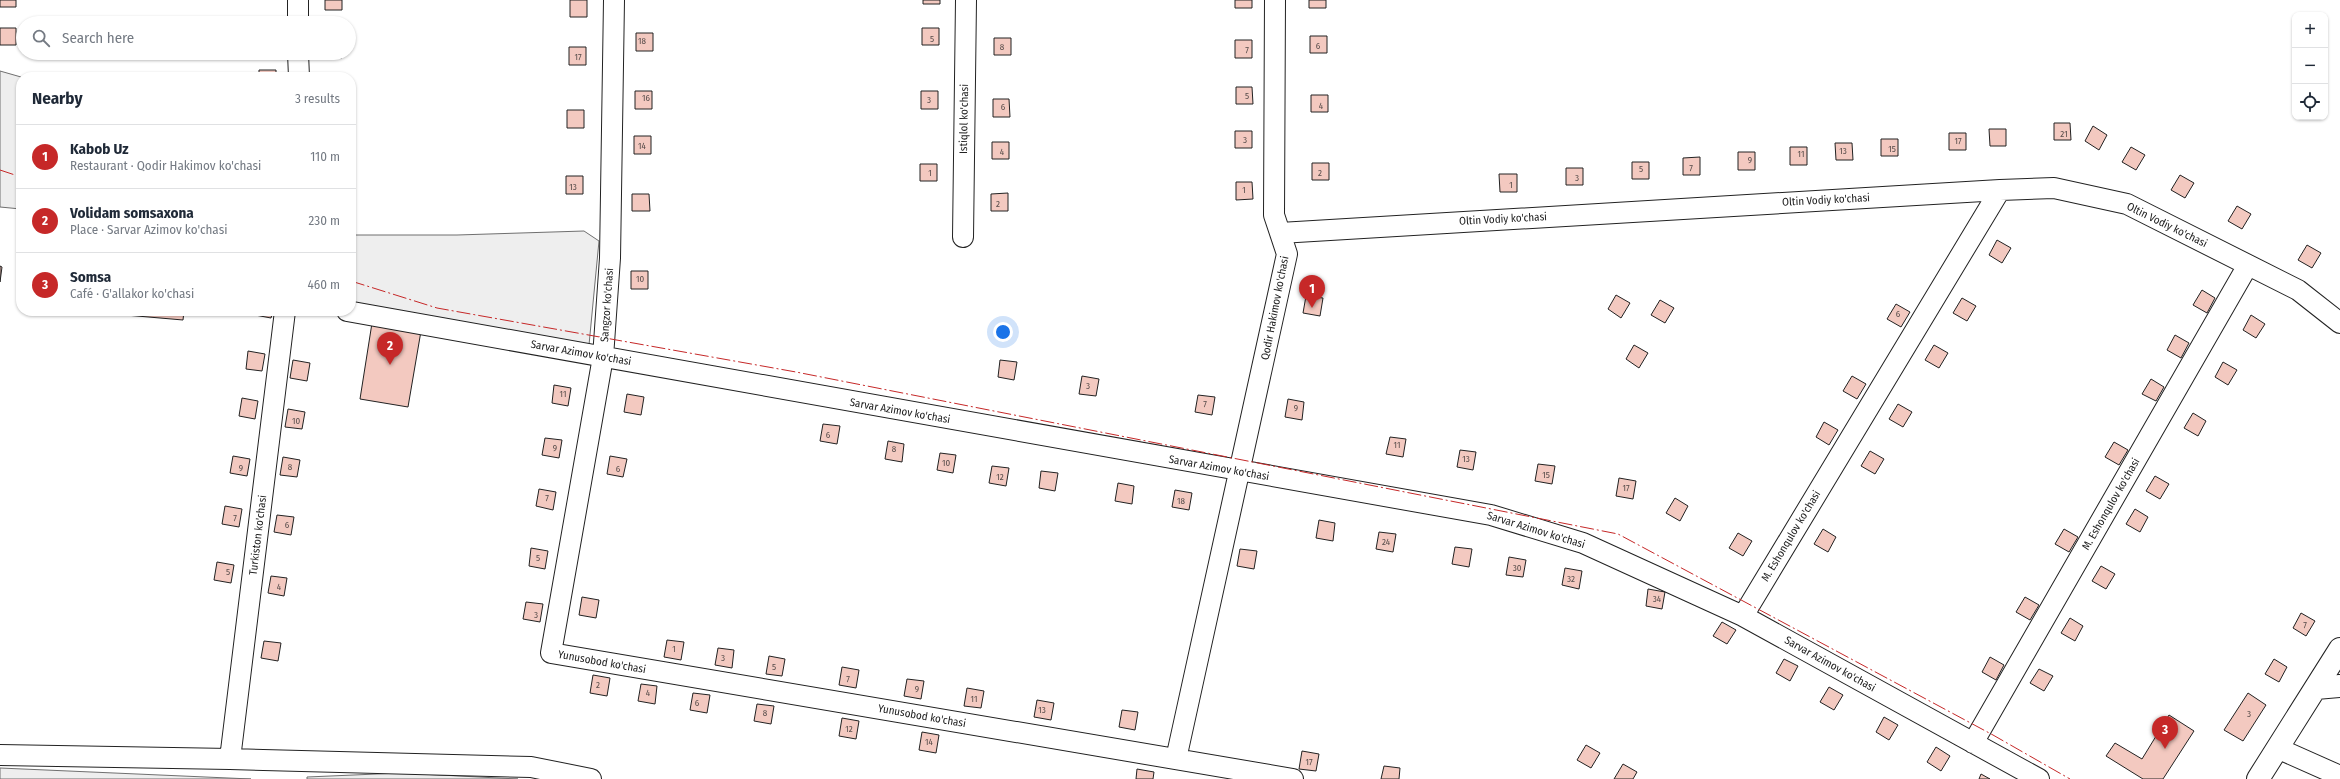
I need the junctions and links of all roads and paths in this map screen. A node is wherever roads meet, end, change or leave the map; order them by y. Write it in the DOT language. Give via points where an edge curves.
graph roads {
  1 [pos="298,0"];
  2 [pos="614,0"];
  3 [pos="966,0"];
  4 [pos="1275,0"];
  5 [pos="298,16"];
  6 [pos="298,60"];
  7 [pos="298,72"];
  8 [pos="2000,190"];
  9 [pos="1280,233"];
  10 [pos="963,237"];
  11 [pos="2248,265"];
  12 [pos="356,313"];
  13 [pos="284,316"];
  14 [pos="2340,323"];
  15 [pos="603,357"];
  16 [pos="1241,472"];
  17 [pos="1743,616"];
  18 [pos="2340,649"];
  19 [pos="551,653"];
  20 [pos="2340,686"];
  21 [pos="2316,688"];
  22 [pos="1973,743"];
  23 [pos="2277,748"];
  24 [pos="0,755"];
  25 [pos="230,759"];
  26 [pos="1176,759"];
  27 [pos="2340,776"];
  28 [pos="591,779"];
  29 [pos="1293,779"];
  30 [pos="2039,779"];
  31 [pos="2258,779"];
  1 -- 5 [label="street"];
  2 -- 15 [label="street, Sangzor ko'chasi" via="610,258"];
  3 -- 10 [label="street, Istiqlol ko'chasi"];
  4 -- 9 [label="street, Qodir Hakimov ko'chasi" via="1274,215"];
  6 -- 7 [label="street"];
  8 -- 9 [label="street, Oltin Vodiy ko'chasi"];
  8 -- 11 [label="street, Oltin Vodiy ko'chasi" via="2054,188 2126,204"];
  8 -- 17 [label="street, M. Eshonqulov ko'chasi"];
  9 -- 16 [label="street, Qodir Hakimov ko'chasi" via="1287,254"];
  11 -- 14 [label="street, Oltin Vodiy ko'chasi" via="2298,290"];
  11 -- 22 [label="street, M. Eshonqulov ko'chasi"];
  12 -- 15 [label="street, Sarvar Azimov ko'chasi"];
  13 -- 25 [label="street, Turkiston ko'chasi"];
  15 -- 16 [label="street, Sarvar Azimov ko'chasi"];
  15 -- 19 [label="street, Sangzor ko'chasi"];
  16 -- 17 [label="street, Sarvar Azimov ko'chasi" via="1491,515 1583,543"];
  16 -- 26 [label="street, Qodir Hakimov ko'chasi"];
  17 -- 22 [label="street, Sarvar Azimov ko'chasi"];
  18 -- 21 [label="main road"];
  19 -- 26 [label="street, Yunusobod ko'chasi"];
  20 -- 21 [label="main road"];
  21 -- 23 [label="main road"];
  22 -- 30 [label="street, Sarvar Azimov ko'chasi"];
  23 -- 27 [label="street"];
  23 -- 31 [label="main road"];
  24 -- 25 [label="street"];
  25 -- 28 [label="street" via="531,767"];
  26 -- 29 [label="street, Yunusobod ko'chasi"];
}
